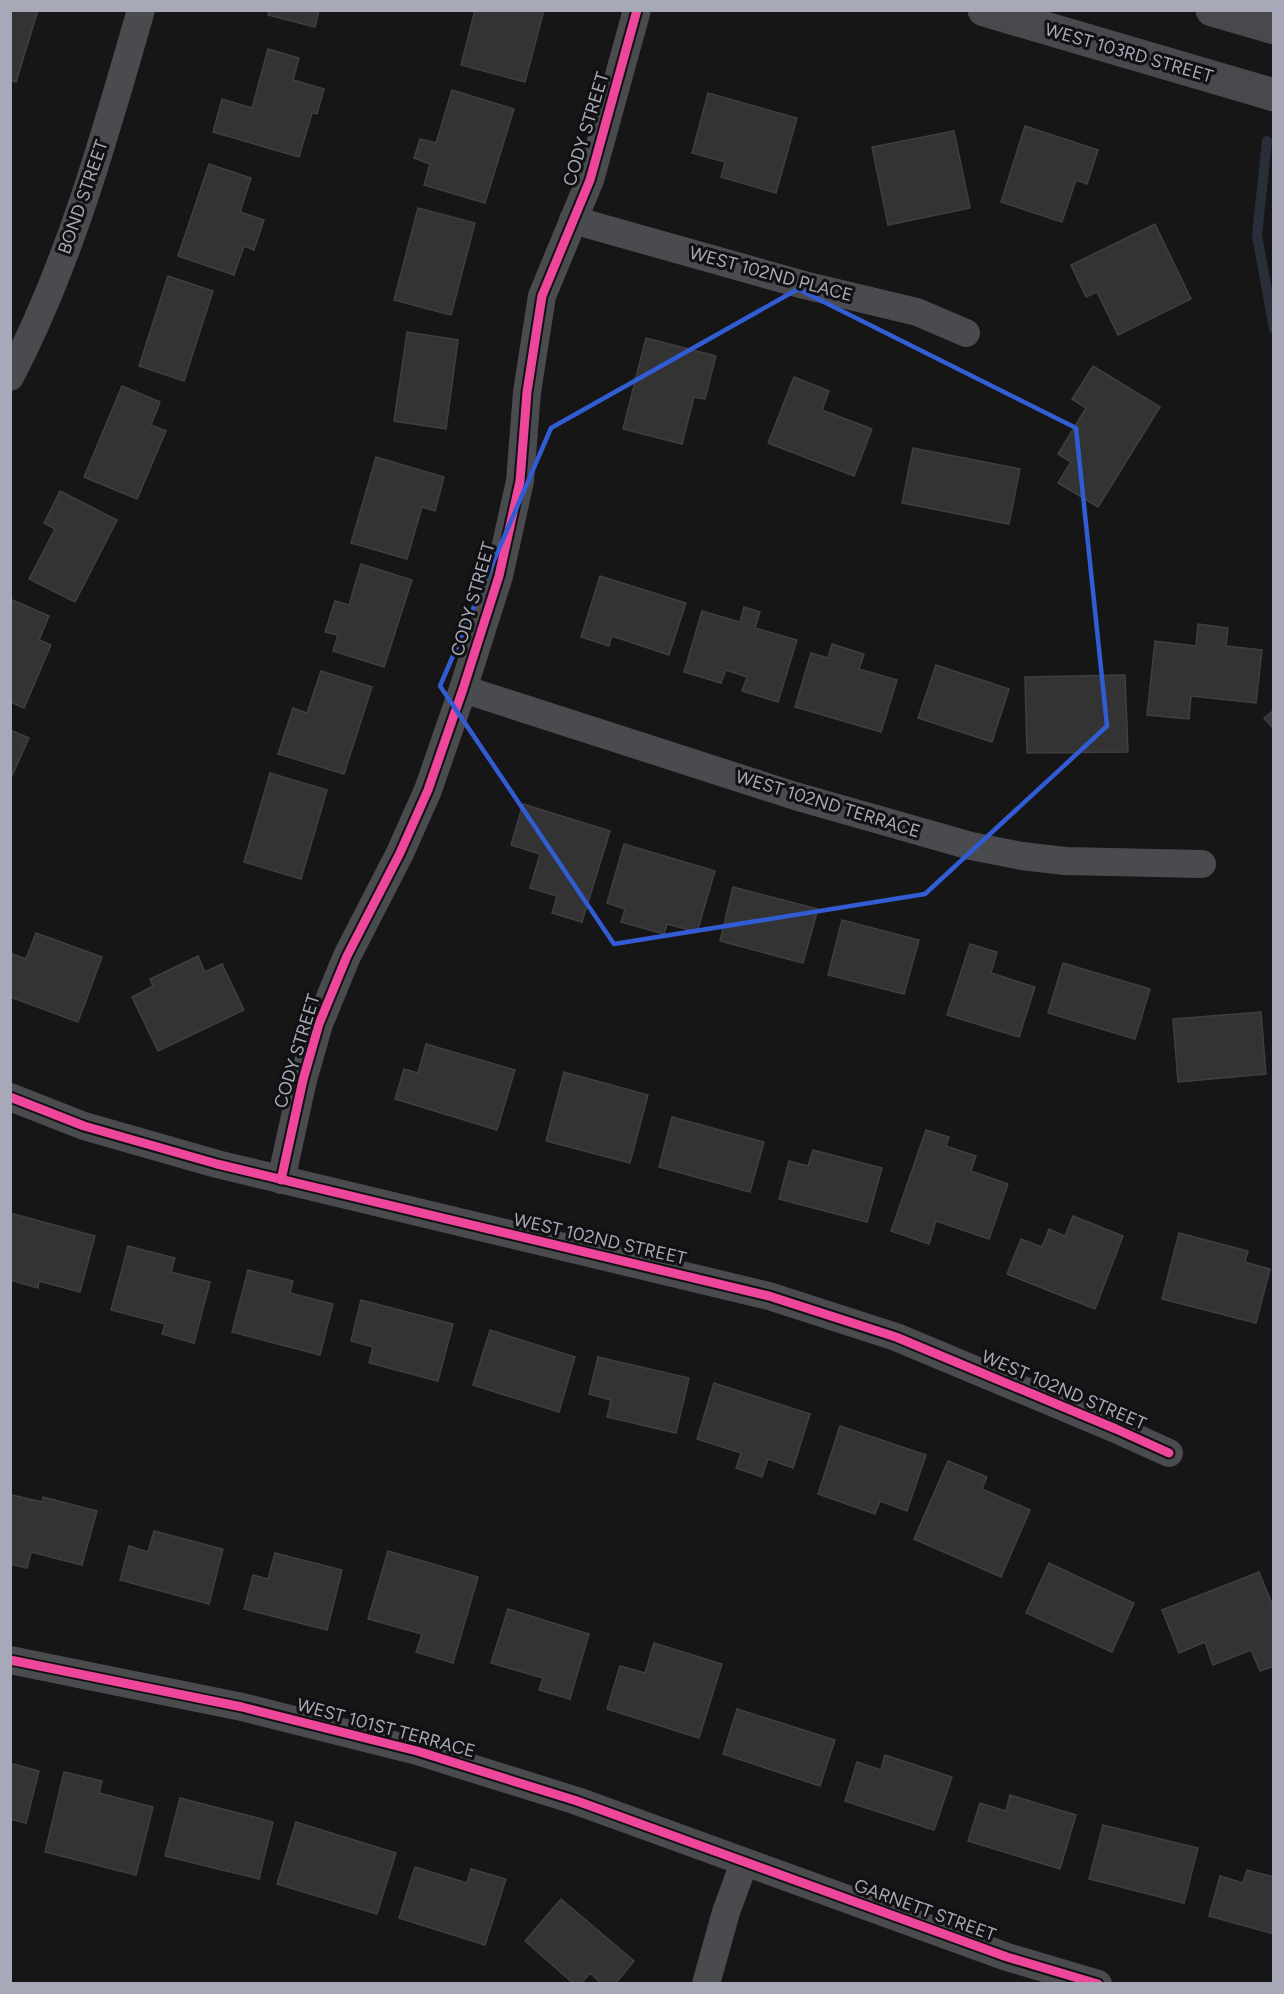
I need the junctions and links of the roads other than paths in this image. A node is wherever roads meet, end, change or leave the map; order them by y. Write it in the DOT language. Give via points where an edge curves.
graph roads {
  1 [pos="141,10"];
  2 [pos="637,10"];
  3 [pos="984,10"];
  4 [pos="1212,10"];
  5 [pos="1274,28"];
  6 [pos="1274,95"];
  7 [pos="573,220"];
  8 [pos="966,333"];
  9 [pos="10,377"];
  10 [pos="463,689"];
  11 [pos="1202,864"];
  12 [pos="10,1097"];
  13 [pos="281,1180"];
  14 [pos="1169,1453"];
  15 [pos="10,1660"];
  16 [pos="744,1863"];
  17 [pos="706,1983"];
  18 [pos="1098,1983"];
  1 -- 9 [label="street, BOND STREET" via="97,162 54,281"];
  2 -- 7 [label="street, CODY STREET" via="590,180"];
  3 -- 6 [label="main road, WEST 103RD STREET"];
  4 -- 5 [label="main road"];
  7 -- 8 [label="street, WEST 102ND PLACE" via="804,285 917,312"];
  7 -- 10 [label="street, CODY STREET" via="542,296 515,510 499,576"];
  10 -- 11 [label="street, WEST 102ND TERRACE" via="795,796 971,846 1065,861"];
  10 -- 13 [label="street, CODY STREET" via="428,790 318,1024"];
  12 -- 13 [label="street, WEST 102ND STREET" via="84,1126"];
  13 -- 14 [label="street, WEST 102ND STREET" via="769,1296 897,1337"];
  15 -- 16 [label="street, WEST 101ST TERRACE" via="242,1707 417,1751 577,1801"];
  16 -- 17 [label="street"];
  16 -- 18 [label="street, GARNETT STREET" via="1007,1957"];
}
